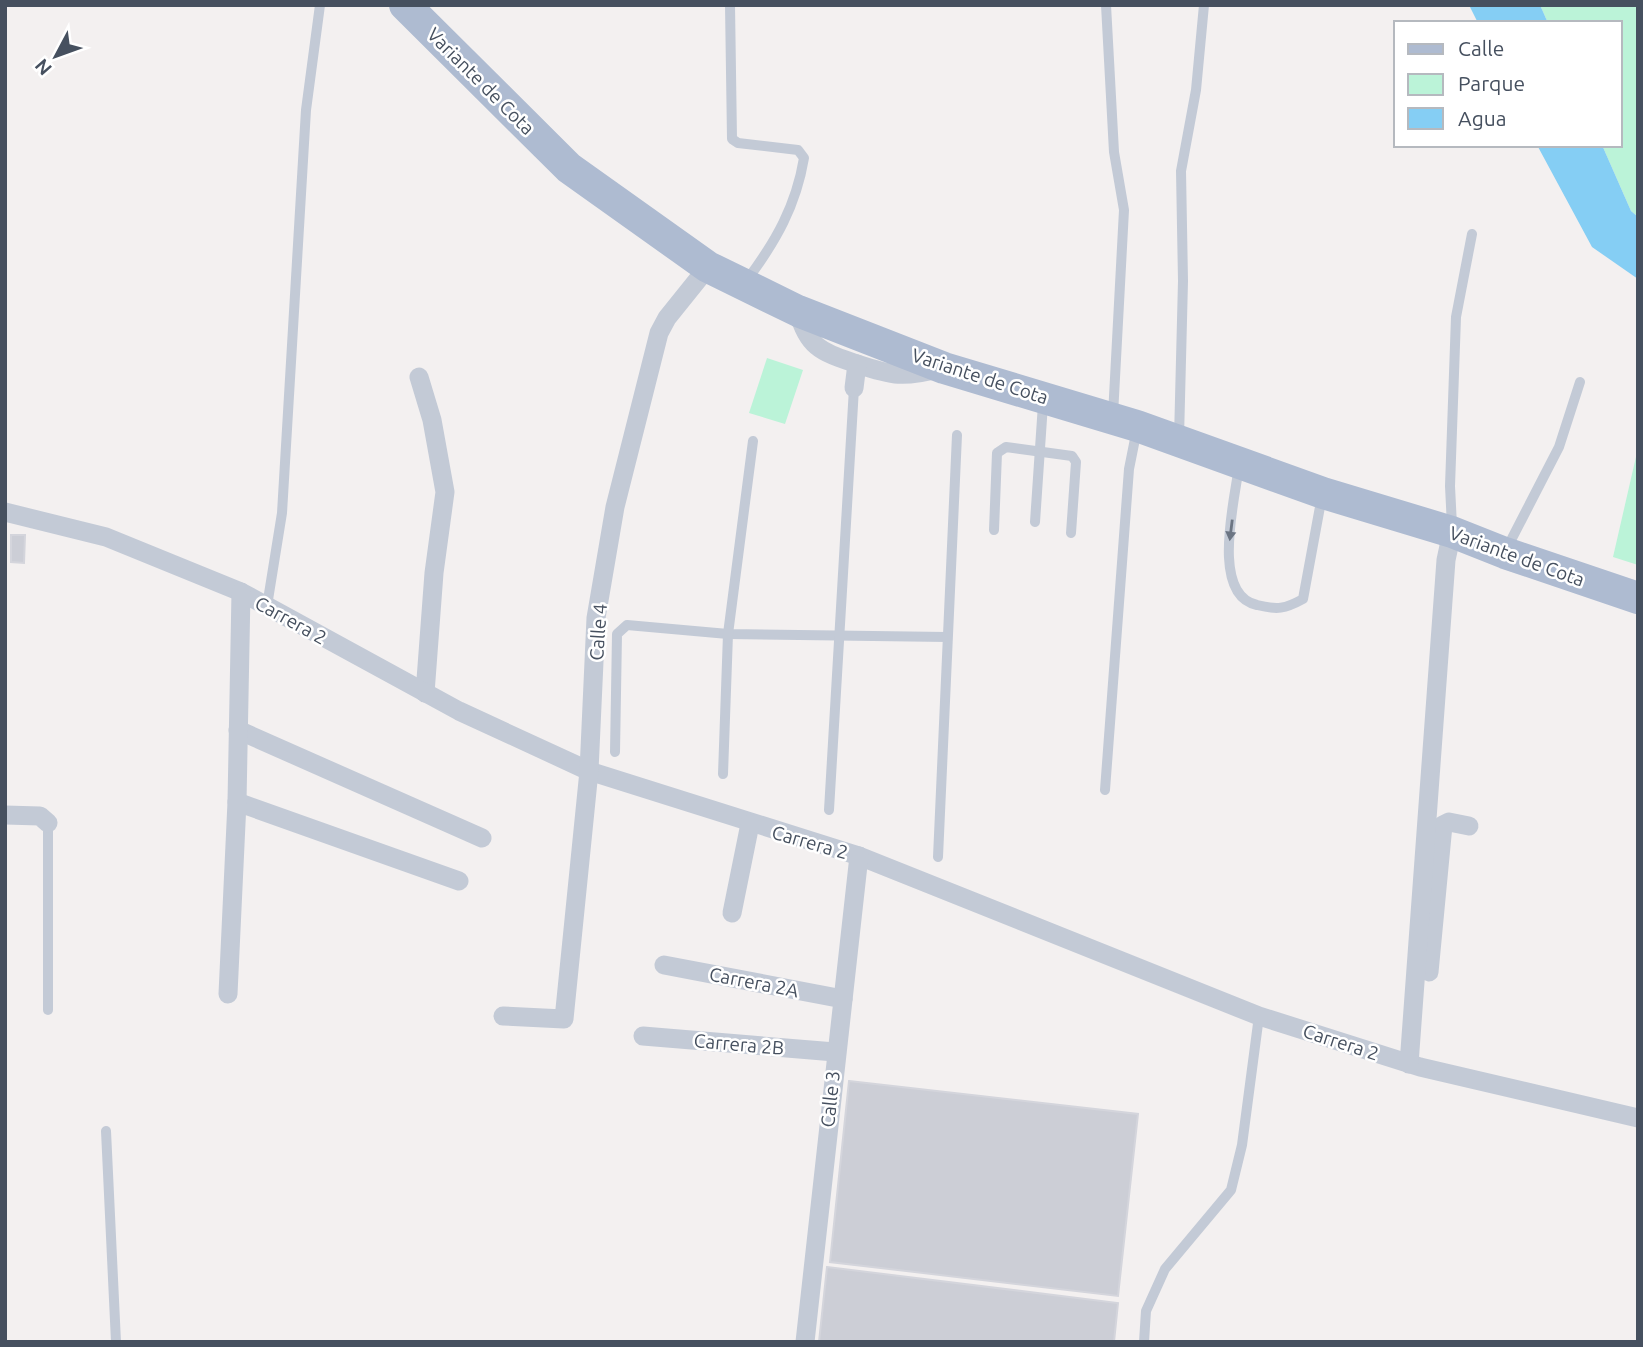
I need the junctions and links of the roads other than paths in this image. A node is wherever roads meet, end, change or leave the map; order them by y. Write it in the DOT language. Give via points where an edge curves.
graph roads {
  1 [pos="320,5"];
  2 [pos="405,5"];
  3 [pos="730,5"];
  4 [pos="1107,5"];
  5 [pos="1204,5"];
  6 [pos="1472,234"];
  7 [pos="708,267"];
  8 [pos="744,285"];
  9 [pos="797,311"];
  10 [pos="857,364"];
  11 [pos="944,368"];
  12 [pos="419,376"];
  13 [pos="1580,382"];
  14 [pos="854,388"];
  15 [pos="1044,396"];
  16 [pos="1125,423"];
  17 [pos="957,435"];
  18 [pos="753,441"];
  19 [pos="1179,442"];
  20 [pos="1039,449"];
  21 [pos="1240,462"];
  22 [pos="1323,493"];
  23 [pos="5,512"];
  24 [pos="1035,522"];
  25 [pos="994,530"];
  26 [pos="1452,532"];
  27 [pos="1071,533"];
  28 [pos="1505,553"];
  29 [pos="241,592"];
  30 [pos="1638,598"];
  31 [pos="267,607"];
  32 [pos="728,634"];
  33 [pos="840,637"];
  34 [pos="947,637"];
  35 [pos="425,693"];
  36 [pos="238,730"];
  37 [pos="615,752"];
  38 [pos="589,771"];
  39 [pos="723,774"];
  40 [pos="1105,790"];
  41 [pos="237,802"];
  42 [pos="829,810"];
  43 [pos="5,815"];
  44 [pos="48,823"];
  45 [pos="750,824"];
  46 [pos="1469,826"];
  47 [pos="482,838"];
  48 [pos="859,856"];
  49 [pos="938,857"];
  50 [pos="459,881"];
  51 [pos="732,913"];
  52 [pos="664,965"];
  53 [pos="228,994"];
  54 [pos="843,999"];
  55 [pos="48,1010"];
  56 [pos="503,1016"];
  57 [pos="1259,1016"];
  58 [pos="643,1036"];
  59 [pos="835,1052"];
  60 [pos="1414,1065"];
  61 [pos="1638,1118"];
  62 [pos="106,1131"];
  63 [pos="116,1342"];
  64 [pos="805,1342"];
  65 [pos="1144,1342"];
  1 -- 31 [label="lane" via="306,110 282,513"];
  2 -- 7 [label="main road, Variante de Cota" via="569,168"];
  3 -- 8 [label="lane" via="732,139 798,150 804,158 786,222"];
  4 -- 16 [label="lane" via="1114,152 1125,210"];
  5 -- 19 [label="lane" via="1196,90 1181,171"];
  6 -- 26 [label="lane" via="1456,317"];
  7 -- 8 [label="main road, Variante de Cota"];
  7 -- 38 [label="street, Calle 4" via="659,333 615,508 596,618"];
  8 -- 9 [label="main road, Variante de Cota"];
  9 -- 10 [label="street" via="803,332 817,348"];
  9 -- 11 [label="main road, Variante de Cota"];
  10 -- 11 [label="street" via="901,377"];
  10 -- 14 [label="street"];
  11 -- 15 [label="main road, Variante de Cota"];
  12 -- 35 [label="street" via="445,492"];
  13 -- 28 [label="lane" via="1559,447"];
  14 -- 33 [label="lane"];
  15 -- 16 [label="main road, Variante de Cota"];
  15 -- 20 [label="lane"];
  16 -- 19 [label="main road, Variante de Cota"];
  16 -- 40 [label="lane" via="1129,469"];
  17 -- 34 [label="lane"];
  18 -- 32 [label="lane"];
  19 -- 21 [label="main road, Variante de Cota"];
  20 -- 24 [label="lane"];
  20 -- 25 [label="lane" via="1006,447 997,453"];
  20 -- 27 [label="lane" via="1072,456 1076,462"];
  21 -- 22 [label="main road, Variante de Cota"];
  21 -- 22 [label="lane, one-way" via="1227,560 1234,587 1251,604 1281,611 1303,599"];
  22 -- 26 [label="main road, Variante de Cota"];
  23 -- 29 [label="street, Carrera 2" via="106,537"];
  26 -- 28 [label="main road, Variante de Cota"];
  26 -- 60 [label="street" via="1446,560"];
  28 -- 30 [label="main road, Variante de Cota"];
  29 -- 31 [label="street, Carrera 2"];
  29 -- 36 [label="street"];
  31 -- 35 [label="street, Carrera 2"];
  32 -- 33 [label="lane"];
  32 -- 37 [label="lane" via="627,625 621,629 617,634"];
  32 -- 39 [label="lane"];
  33 -- 34 [label="lane"];
  33 -- 42 [label="lane"];
  34 -- 49 [label="lane"];
  35 -- 38 [label="street, Carrera 2"];
  36 -- 41 [label="street"];
  36 -- 47 [label="street"];
  38 -- 45 [label="street, Carrera 2"];
  38 -- 56 [label="street, Calle 4" via="564,1019"];
  41 -- 50 [label="street"];
  41 -- 53 [label="street"];
  43 -- 44 [label="street" via="40,816"];
  44 -- 55 [label="lane"];
  45 -- 48 [label="street, Carrera 2"];
  45 -- 51 [label="street"];
  46 -- 60 [label="street" via="1443,825"];
  48 -- 54 [label="street, Calle 3"];
  48 -- 57 [label="street, Carrera 2"];
  52 -- 54 [label="street, Carrera 2A"];
  54 -- 59 [label="street, Calle 3"];
  57 -- 60 [label="street, Carrera 2"];
  57 -- 65 [label="lane" via="1242,1145 1231,1190 1166,1269 1146,1311"];
  58 -- 59 [label="street, Carrera 2B"];
  59 -- 64 [label="street, Calle 3"];
  60 -- 61 [label="street, Carrera 2"];
  62 -- 63 [label="lane"];
}
